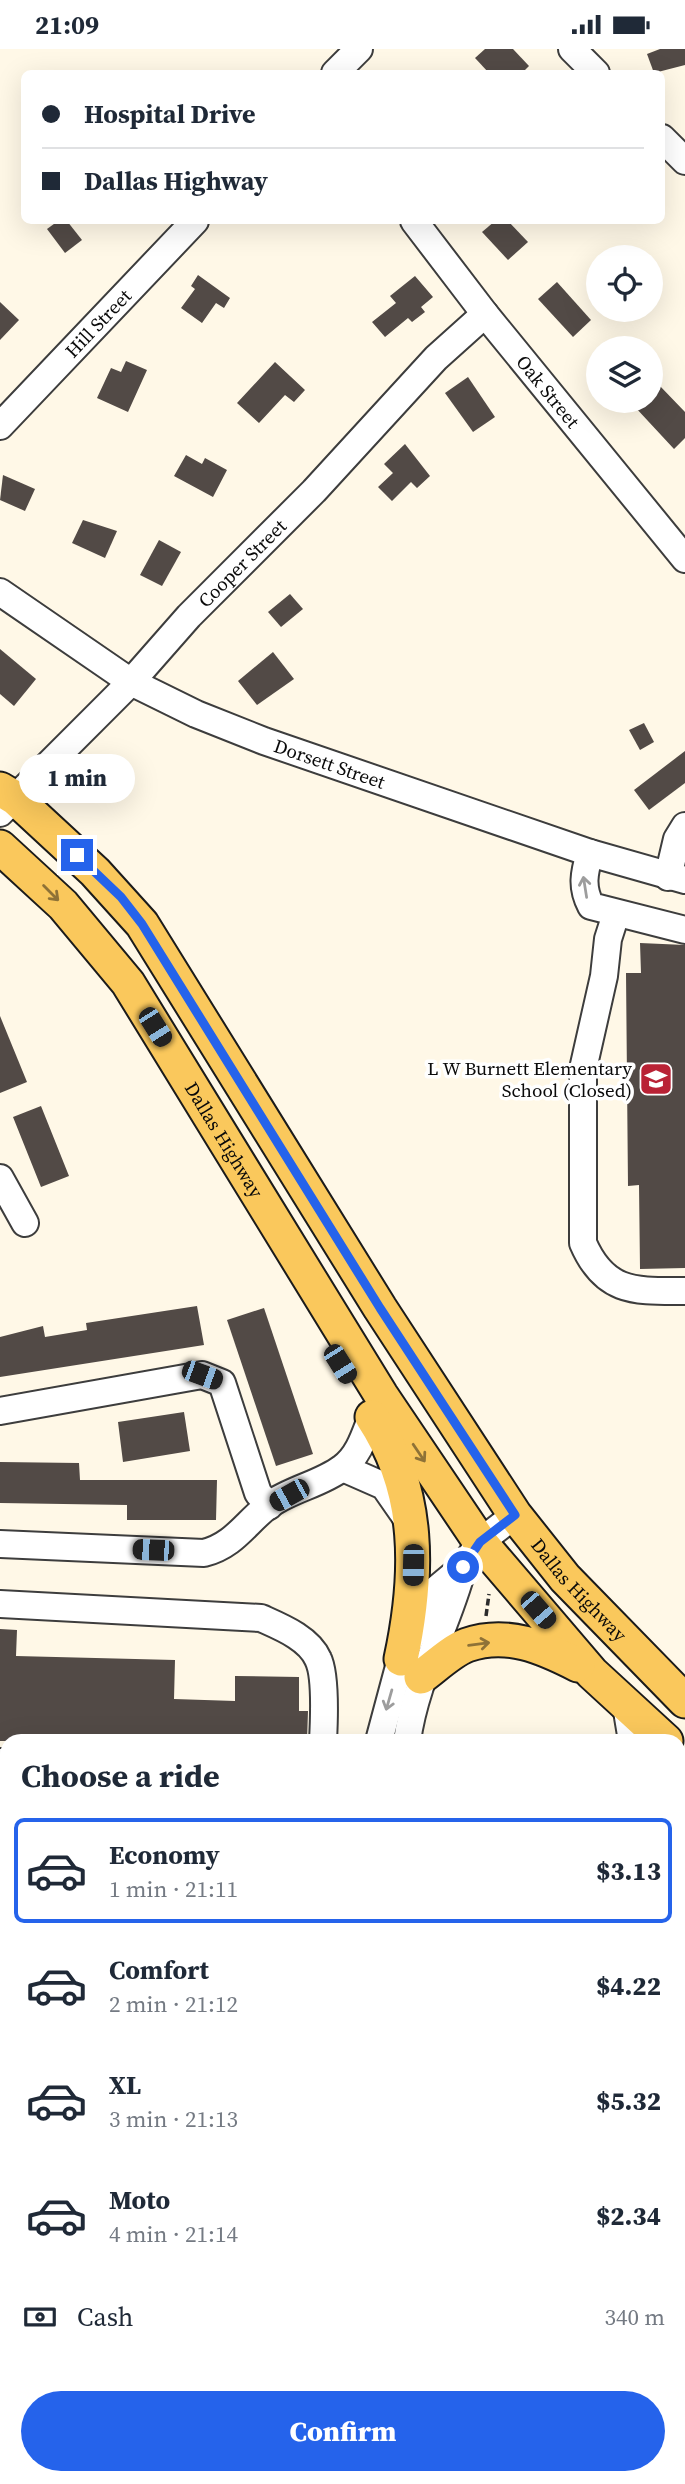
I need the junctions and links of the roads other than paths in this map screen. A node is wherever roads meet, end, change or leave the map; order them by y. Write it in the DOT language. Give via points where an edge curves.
graph roads {
  1 [pos="359,49"];
  2 [pos="572,49"];
  3 [pos="338,70"];
  4 [pos="594,70"];
  5 [pos="665,141"];
  6 [pos="685,161"];
  7 [pos="192,224"];
  8 [pos="416,224"];
  9 [pos="485,314"];
  10 [pos="0,426"];
  11 [pos="685,559"];
  12 [pos="0,591"];
  13 [pos="131,682"];
  14 [pos="5,800"];
  15 [pos="685,826"];
  16 [pos="0,847"];
  17 [pos="590,853"];
  18 [pos="677,878"];
  19 [pos="616,914"];
  20 [pos="685,930"];
  21 [pos="236,1159"];
  22 [pos="0,1178"];
  23 [pos="25,1223"];
  24 [pos="685,1291"];
  25 [pos="0,1411"];
  26 [pos="372,1416"];
  27 [pos="343,1468"];
  28 [pos="269,1506"];
  29 [pos="515,1515"];
  30 [pos="410,1523"];
  31 [pos="0,1543"];
  32 [pos="471,1554"];
  33 [pos="0,1604"];
  34 [pos="411,1668"];
  35 [pos="592,1673"];
  36 [pos="685,1702"];
  37 [pos="626,1705"];
  38 [pos="323,1734"];
  39 [pos="382,1734"];
  40 [pos="407,1734"];
  41 [pos="631,1734"];
  42 [pos="658,1734"];
  1 -- 3 [label="street"];
  2 -- 4 [label="street"];
  5 -- 6 [label="street"];
  7 -- 10 [label="street, Hill Street"];
  8 -- 9 [label="street, Oak Street"];
  9 -- 11 [label="street, Oak Street"];
  9 -- 13 [label="street, Cooper Street" via="436,358"];
  12 -- 13 [label="street, Dorsett Street"];
  13 -- 14 [label="street, Cooper Street"];
  13 -- 17 [label="street, Dorsett Street" via="264,741"];
  14 -- 29 [label="main road, Dallas Highway" via="104,880 142,924 380,1308"];
  15 -- 18 [label="street" via="677,839"];
  16 -- 21 [label="main road, Dallas Highway, one-way" via="63,905 128,983"];
  17 -- 18 [label="street, Dorsett Street"];
  19 -- 17 [label="street, one-way" via="592,906 584,893 583,876"];
  19 -- 20 [label="street"];
  19 -- 24 [label="street" via="607,939 604,976 583,1069 583,1243 594,1267 613,1282 635,1291"];
  21 -- 26 [label="main road" via="273,1259"];
  21 -- 32 [label="main road, Dallas Highway, one-way" via="381,1395"];
  22 -- 23 [label="street"];
  25 -- 28 [label="street" via="202,1375 222,1383 258,1493"];
  26 -- 27 [label="street" via="358,1450"];
  26 -- 30 [label="main road" via="406,1486"];
  27 -- 28 [label="street"];
  27 -- 30 [label="street" via="384,1486"];
  28 -- 31 [label="street" via="245,1531 204,1553"];
  29 -- 32 [label="street"];
  29 -- 36 [label="main road, Dallas Highway" via="565,1578"];
  30 -- 34 [label="main road"];
  32 -- 34 [label="street" via="433,1592"];
  32 -- 35 [label="main road, Dallas Highway"];
  33 -- 38 [label="street" via="261,1618 292,1632 318,1659"];
  34 -- 35 [label="main road, one-way" via="466,1645 511,1640 542,1646"];
  34 -- 39 [label="street, one-way"];
  34 -- 40 [label="street"];
  35 -- 37 [label="main road, Dallas Highway"];
  37 -- 41 [label="street"];
  37 -- 42 [label="main road, Dallas Highway"];
}
